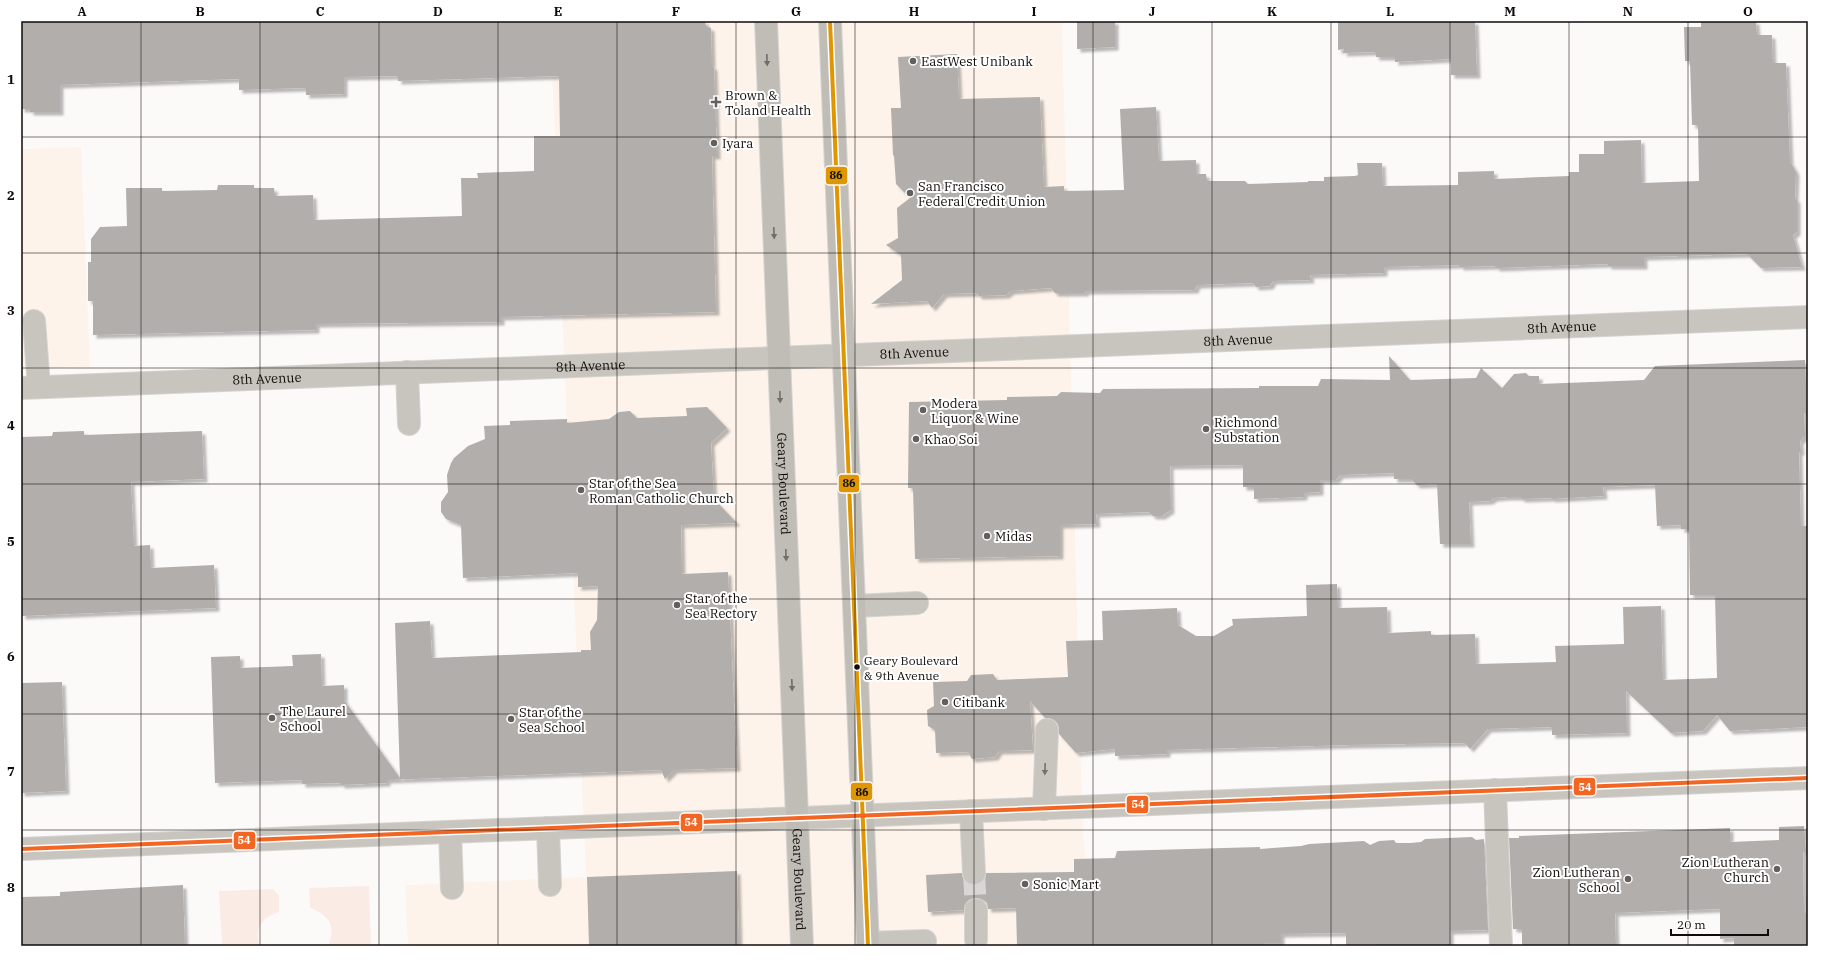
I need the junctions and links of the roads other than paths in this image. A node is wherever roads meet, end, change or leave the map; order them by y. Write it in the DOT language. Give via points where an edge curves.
graph roads {
  1 [pos="766,21"];
  2 [pos="830,21"];
  3 [pos="1808,317"];
  4 [pos="34,321"];
  5 [pos="845,355"];
  6 [pos="779,358"];
  7 [pos="407,372"];
  8 [pos="30,387"];
  9 [pos="409,424"];
  10 [pos="917,603"];
  11 [pos="855,606"];
  12 [pos="1046,730"];
  13 [pos="1808,778"];
  14 [pos="1495,790"];
  15 [pos="1044,808"];
  16 [pos="971,811"];
  17 [pos="863,816"];
  18 [pos="797,818"];
  19 [pos="548,828"];
  20 [pos="450,832"];
  21 [pos="21,849"];
  22 [pos="974,873"];
  23 [pos="550,885"];
  24 [pos="452,888"];
  25 [pos="976,910"];
  26 [pos="976,940"];
  27 [pos="926,941"];
  28 [pos="868,944"];
  29 [pos="802,946"];
  30 [pos="1501,946"];
  1 -- 6 [label="main road, Geary Boulevard, one-way"];
  2 -- 5 [label="main road"];
  3 -- 5 [label="street, 8th Avenue"];
  4 -- 8 [label="street"];
  5 -- 6 [label="street, 8th Avenue"];
  5 -- 11 [label="main road"];
  6 -- 7 [label="street, 8th Avenue"];
  6 -- 18 [label="main road, Geary Boulevard, one-way"];
  7 -- 8 [label="street, 8th Avenue"];
  7 -- 9 [label="street"];
  10 -- 11 [label="street"];
  11 -- 17 [label="main road"];
  12 -- 15 [label="street, one-way"];
  13 -- 14 [label="street"];
  14 -- 15 [label="street"];
  14 -- 30 [label="street"];
  15 -- 16 [label="street"];
  16 -- 17 [label="street"];
  16 -- 22 [label="street"];
  17 -- 18 [label="street"];
  17 -- 28 [label="main road"];
  18 -- 19 [label="street"];
  18 -- 29 [label="main road, Geary Boulevard"];
  19 -- 20 [label="street"];
  19 -- 23 [label="street"];
  20 -- 21 [label="street"];
  20 -- 24 [label="street"];
  25 -- 26 [label="street"];
  27 -- 28 [label="street"];
}
